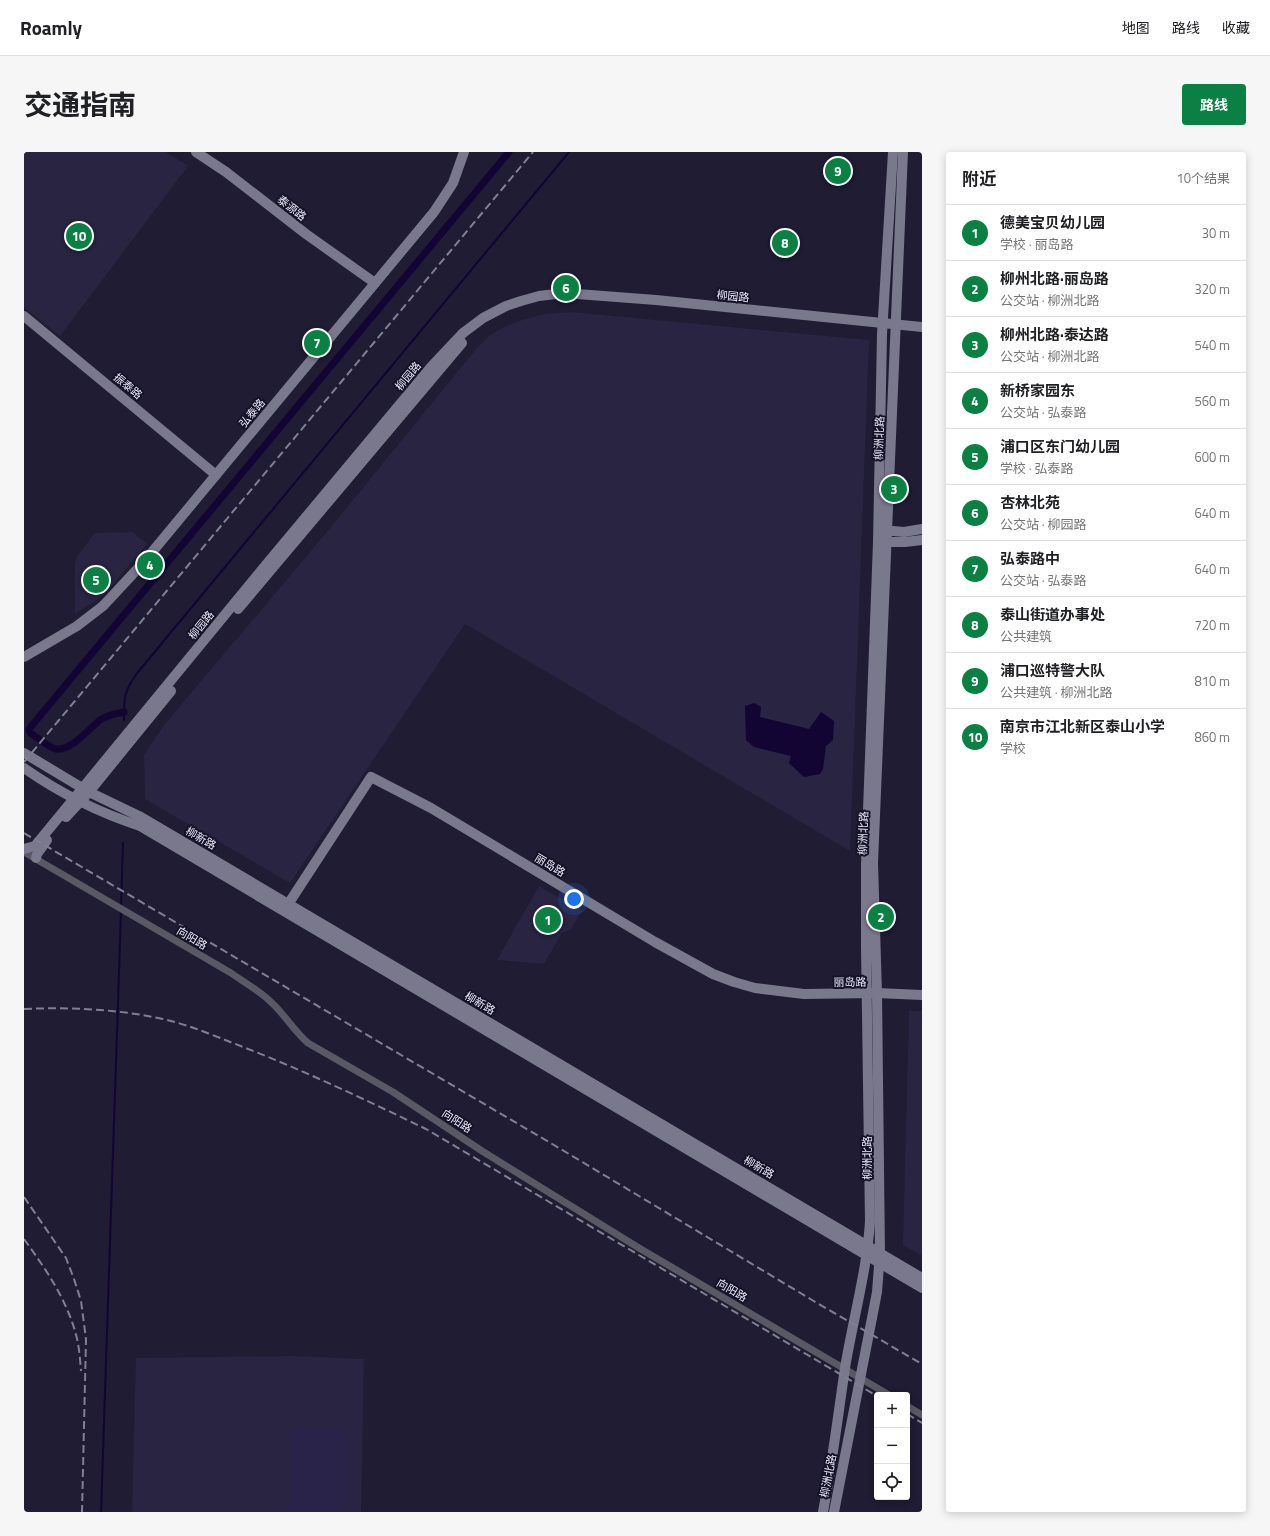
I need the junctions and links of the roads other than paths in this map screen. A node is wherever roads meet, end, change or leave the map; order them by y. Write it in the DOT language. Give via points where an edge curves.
graph roads {
  1 [pos="196,152"];
  2 [pos="464,152"];
  3 [pos="898,156"];
  4 [pos="375,283"];
  5 [pos="24,316"];
  6 [pos="882,327"];
  7 [pos="922,327"];
  8 [pos="895,328"];
  9 [pos="922,334"];
  10 [pos="216,475"];
  11 [pos="922,529"];
  12 [pos="883,530"];
  13 [pos="922,540"];
  14 [pos="883,542"];
  15 [pos="24,657"];
  16 [pos="24,753"];
  17 [pos="24,768"];
  18 [pos="86,790"];
  19 [pos="77,800"];
  20 [pos="24,849"];
  21 [pos="24,852"];
  22 [pos="36,858"];
  23 [pos="286,908"];
  24 [pos="872,993"];
  25 [pos="922,995"];
  26 [pos="868,1250"];
  27 [pos="880,1258"];
  28 [pos="922,1278"];
  29 [pos="922,1288"];
  30 [pos="845,1369"];
  31 [pos="860,1378"];
  32 [pos="884,1392"];
  33 [pos="910,1408"];
  34 [pos="922,1415"];
  35 [pos="823,1512"];
  36 [pos="834,1512"];
  1 -- 4 [label="main road, 泰源路"];
  2 -- 4 [label="main road, 弘泰路" via="447,194 419,232"];
  3 -- 6 [label="main road, 柳洲北路"];
  3 -- 8 [label="main road, 柳洲北路"];
  4 -- 10 [label="main road, 弘泰路"];
  5 -- 10 [label="main road, 振泰路"];
  6 -- 8 [label="main road, 柳园路"];
  6 -- 12 [label="main road, 柳洲北路"];
  6 -- 18 [label="main road, 柳园路" via="566,298 540,301 493,318 462,343"];
  7 -- 8 [label="main road, 柳园路"];
  8 -- 9 [label="main road, 柳园路"];
  8 -- 12 [label="main road, 柳洲北路"];
  10 -- 15 [label="main road, 弘泰路" via="143,563 103,606 77,626"];
  11 -- 12 [label="main road" via="904,532"];
  12 -- 14 [label="main road, 柳洲北路"];
  13 -- 14 [label="main road"];
  14 -- 24 [label="main road, 柳洲北路"];
  16 -- 18 [label="main road, 柳新路"];
  17 -- 19 [label="main road, 柳新路"];
  18 -- 19 [label="main road, 柳园路"];
  18 -- 23 [label="main road, 柳新路" via="141,817"];
  19 -- 20 [label="main road" via="35,846"];
  19 -- 22 [label="main road"];
  19 -- 23 [label="main road, 柳新路" via="110,816 140,826"];
  21 -- 22 [label="street, 向阳路"];
  22 -- 30 [label="street, 向阳路" via="257,990 308,1043 393,1092 614,1233"];
  23 -- 24 [label="main road, 丽岛路" via="371,777 431,808 654,942 713,974 755,988 784,992"];
  23 -- 26 [label="main road, 柳新路"];
  24 -- 25 [label="main road, 丽岛路"];
  24 -- 26 [label="main road, 柳洲北路"];
  24 -- 27 [label="main road, 柳洲北路"];
  26 -- 27 [label="main road, 柳新路"];
  26 -- 30 [label="main road, 柳洲北路"];
  27 -- 28 [label="main road, 柳新路"];
  27 -- 29 [label="main road, 柳新路"];
  27 -- 31 [label="main road, 柳洲北路"];
  30 -- 31 [label="street, 向阳路"];
  30 -- 35 [label="main road, 柳洲北路" via="834,1454"];
  31 -- 32 [label="street, 向阳路"];
  31 -- 36 [label="main road, 柳洲北路"];
  33 -- 34 [label="street"];
}
